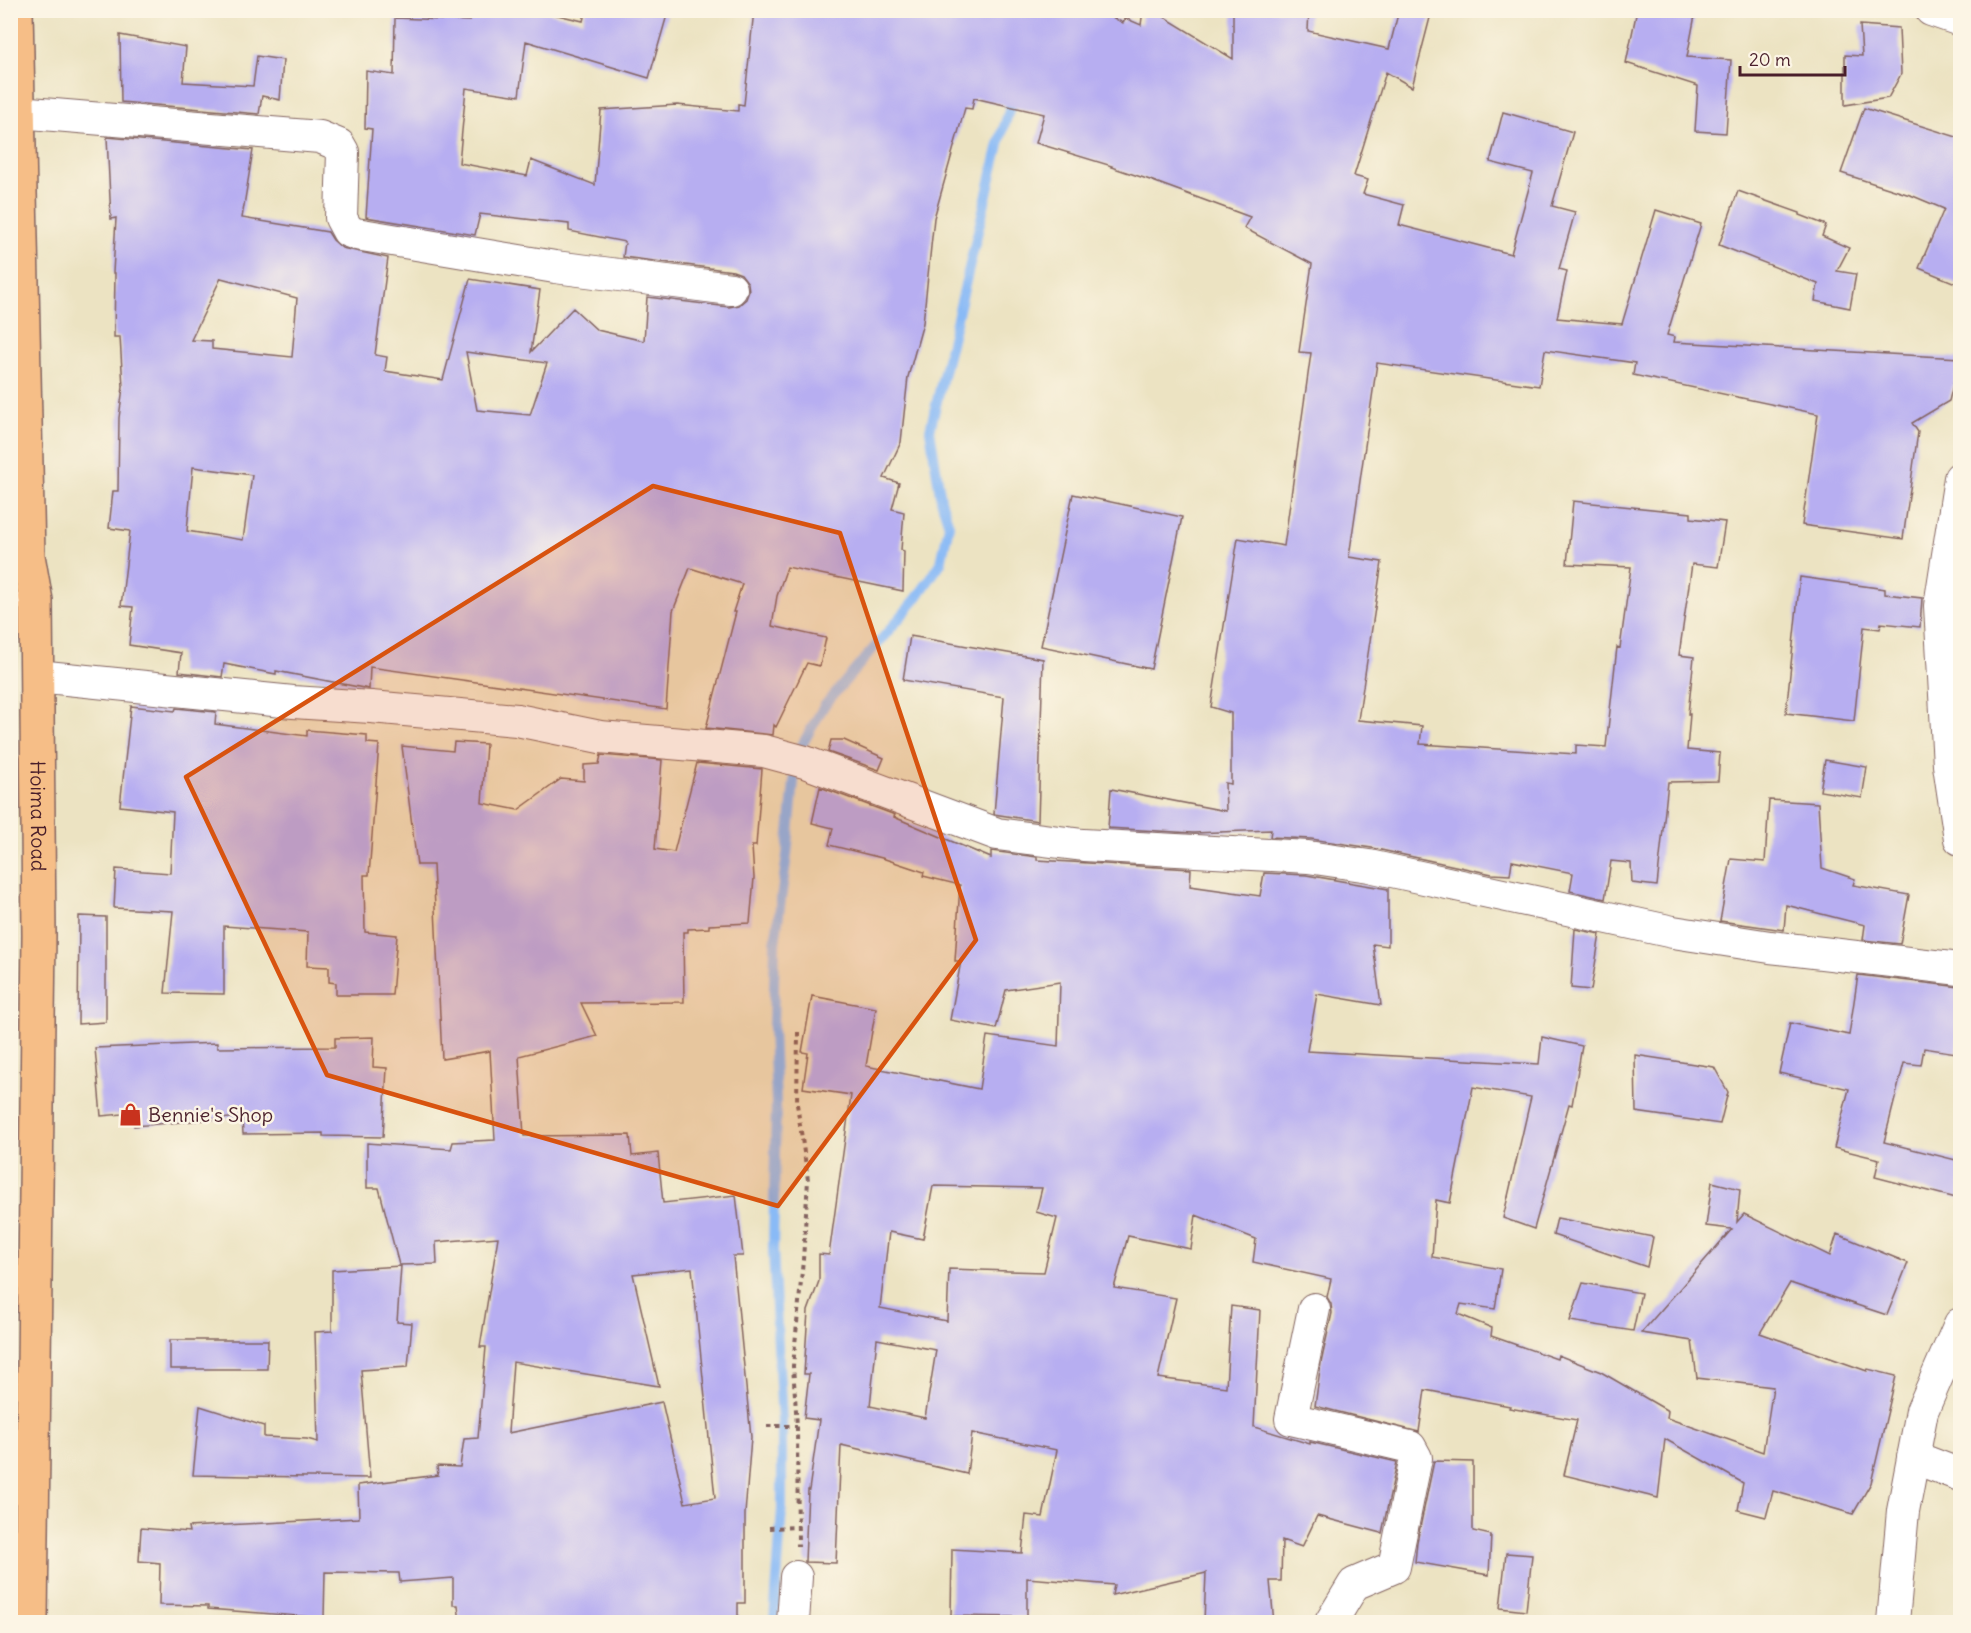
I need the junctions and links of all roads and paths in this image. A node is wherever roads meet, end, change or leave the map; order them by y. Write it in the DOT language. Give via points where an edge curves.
graph roads {
  1 [pos="16,10"];
  2 [pos="1931,10"];
  3 [pos="1960,20"];
  4 [pos="18,112"];
  5 [pos="731,289"];
  6 [pos="1960,478"];
  7 [pos="19,551"];
  8 [pos="23,601"];
  9 [pos="37,676"];
  10 [pos="1960,839"];
  11 [pos="1960,969"];
  12 [pos="798,1032"];
  13 [pos="1314,1310"];
  14 [pos="1960,1323"];
  15 [pos="767,1426"];
  16 [pos="797,1426"];
  17 [pos="1913,1457"];
  18 [pos="1960,1475"];
  19 [pos="799,1527"];
  20 [pos="769,1528"];
  21 [pos="21,1565"];
  22 [pos="796,1577"];
  23 [pos="31,1623"];
  24 [pos="793,1623"];
  25 [pos="1331,1623"];
  26 [pos="1893,1623"];
  1 -- 4 [label="main road, Hoima Road"];
  2 -- 3 [label="street"];
  4 -- 5 [label="street" via="320,137 343,152 341,218 348,231 356,234 555,267"];
  4 -- 7 [label="main road, Hoima Road"];
  6 -- 10 [label="street" via="1940,606 1949,765"];
  7 -- 8 [label="main road, Hoima Road"];
  8 -- 9 [label="main road, Hoima Road"];
  9 -- 11 [label="street" via="517,720 600,737 764,751 806,762 997,834 1369,866 1673,932"];
  9 -- 21 [label="main road, Hoima Road" via="39,935"];
  12 -- 16 [label="path" via="797,1104 808,1180 793,1366"];
  13 -- 25 [label="street" via="1291,1419 1410,1448 1416,1458 1394,1567 1354,1584"];
  14 -- 17 [label="street" via="1922,1411"];
  15 -- 16 [label="path"];
  16 -- 19 [label="path"];
  17 -- 18 [label="street"];
  17 -- 26 [label="street" via="1903,1511"];
  19 -- 20 [label="path"];
  19 -- 22 [label="path"];
  21 -- 23 [label="main road, Hoima Road"];
  22 -- 24 [label="street"];
}
